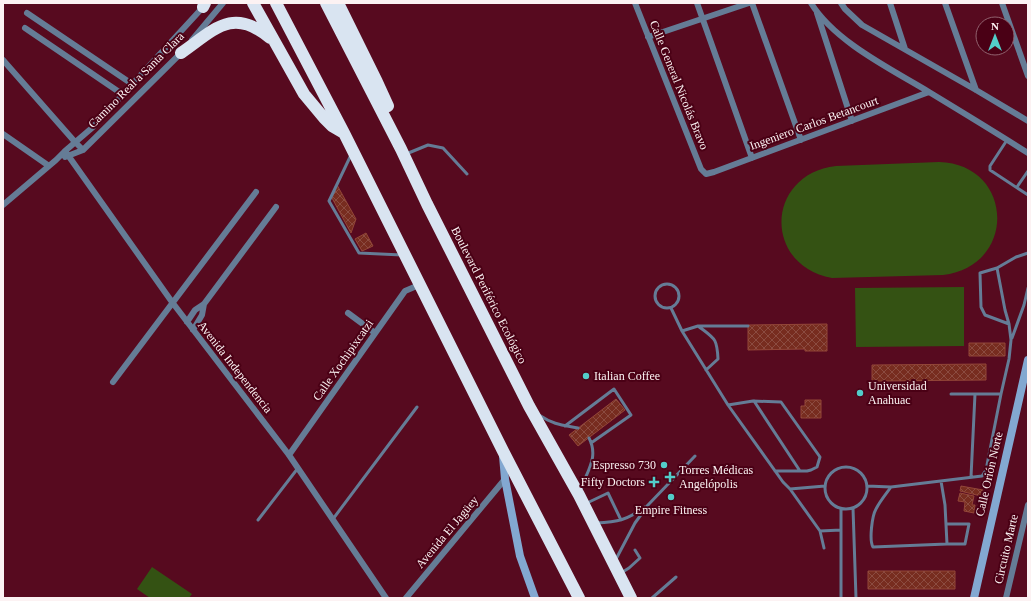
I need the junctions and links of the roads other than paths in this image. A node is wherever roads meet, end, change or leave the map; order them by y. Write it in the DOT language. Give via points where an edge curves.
graph roads {
  1 [pos="223,3"];
  2 [pos="253,3"];
  3 [pos="276,3"];
  4 [pos="326,3"];
  5 [pos="338,3"];
  6 [pos="635,3"];
  7 [pos="697,3"];
  8 [pos="749,3"];
  9 [pos="752,3"];
  10 [pos="811,3"];
  11 [pos="841,3"];
  12 [pos="890,3"];
  13 [pos="945,3"];
  14 [pos="1002,3"];
  15 [pos="205,4"];
  16 [pos="816,12"];
  17 [pos="27,13"];
  18 [pos="703,19"];
  19 [pos="25,28"];
  20 [pos="648,37"];
  21 [pos="275,44"];
  22 [pos="905,49"];
  23 [pos="181,53"];
  24 [pos="3,60"];
  25 [pos="1028,76"];
  26 [pos="132,84"];
  27 [pos="976,90"];
  28 [pos="929,92"];
  29 [pos="122,94"];
  30 [pos="852,121"];
  31 [pos="1028,122"];
  32 [pos="344,133"];
  33 [pos="3,134"];
  34 [pos="801,140"];
  35 [pos="1007,140"];
  36 [pos="75,142"];
  37 [pos="83,150"];
  38 [pos="353,151"];
  39 [pos="403,152"];
  40 [pos="1028,152"];
  41 [pos="67,154"];
  42 [pos="752,158"];
  43 [pos="49,166"];
  44 [pos="1028,170"];
  45 [pos="467,174"];
  46 [pos="706,174"];
  47 [pos="1018,187"];
  48 [pos="256,192"];
  49 [pos="1028,195"];
  50 [pos="3,205"];
  51 [pos="276,207"];
  52 [pos="1028,253"];
  53 [pos="405,256"];
  54 [pos="997,268"];
  55 [pos="419,284"];
  56 [pos="1028,288"];
  57 [pos="172,302"];
  58 [pos="204,304"];
  59 [pos="671,308"];
  60 [pos="348,313"];
  61 [pos="187,322"];
  62 [pos="1009,324"];
  63 [pos="698,326"];
  64 [pos="748,326"];
  65 [pos="193,330"];
  66 [pos="682,331"];
  67 [pos="375,333"];
  68 [pos="1011,340"];
  69 [pos="1028,360"];
  70 [pos="706,370"];
  71 [pos="113,382"];
  72 [pos="951,394"];
  73 [pos="974,394"];
  74 [pos="1001,394"];
  75 [pos="753,401"];
  76 [pos="728,405"];
  77 [pos="529,406"];
  78 [pos="417,407"];
  79 [pos="565,426"];
  80 [pos="578,428"];
  81 [pos="589,438"];
  82 [pos="591,443"];
  83 [pos="503,451"];
  84 [pos="289,455"];
  85 [pos="695,456"];
  86 [pos="298,468"];
  87 [pos="775,471"];
  88 [pos="800,471"];
  89 [pos="971,477"];
  90 [pos="505,479"];
  91 [pos="941,481"];
  92 [pos="825,486"];
  93 [pos="868,486"];
  94 [pos="891,487"];
  95 [pos="790,489"];
  96 [pos="581,500"];
  97 [pos="648,505"];
  98 [pos="1028,505"];
  99 [pos="853,508"];
  100 [pos="841,509"];
  101 [pos="333,519"];
  102 [pos="258,520"];
  103 [pos="621,520"];
  104 [pos="593,523"];
  105 [pos="947,524"];
  106 [pos="841,530"];
  107 [pos="820,531"];
  108 [pos="947,544"];
  109 [pos="824,548"];
  110 [pos="635,550"];
  111 [pos="614,563"];
  112 [pos="619,574"];
  113 [pos="676,577"];
  114 [pos="973,597"];
  115 [pos="386,598"];
  116 [pos="406,598"];
  117 [pos="535,598"];
  118 [pos="579,598"];
  119 [pos="631,598"];
  120 [pos="652,598"];
  121 [pos="842,598"];
  122 [pos="856,598"];
  123 [pos="1006,598"];
  1 -- 23 [label="street, Camino Real a Santa Clara"];
  2 -- 21 [label="highway"];
  3 -- 32 [label="highway"];
  4 -- 39 [label="highway, Boulevard Periférico Ecológico"];
  5 -- 39 [label="highway" via="394,119 402,140"];
  6 -- 20 [label="street, Calle General Nicolás Bravo"];
  7 -- 18 [label="street"];
  8 -- 18 [label="street"];
  9 -- 34 [label="street"];
  10 -- 16 [label="street"];
  11 -- 22 [label="street" via="862,25"];
  12 -- 22 [label="street"];
  13 -- 27 [label="street"];
  14 -- 25 [label="street"];
  15 -- 26 [label="street, Camino Real a Santa Clara"];
  16 -- 28 [label="street" via="842,37"];
  16 -- 30 [label="street"];
  17 -- 26 [label="street"];
  18 -- 20 [label="street"];
  18 -- 42 [label="street"];
  19 -- 29 [label="street"];
  20 -- 46 [label="street, Calle General Nicolás Bravo"];
  21 -- 23 [label="highway" via="264,33 236,22 215,28"];
  21 -- 32 [label="highway" via="310,102 332,126"];
  22 -- 27 [label="street"];
  23 -- 37 [label="street, Camino Real a Santa Clara"];
  24 -- 36 [label="street"];
  26 -- 29 [label="street, Camino Real a Santa Clara"];
  27 -- 31 [label="street"];
  28 -- 30 [label="street, Ingeniero Carlos Betancourt"];
  28 -- 35 [label="street"];
  29 -- 36 [label="street, Camino Real a Santa Clara"];
  30 -- 34 [label="street, Ingeniero Carlos Betancourt"];
  32 -- 38 [label="highway"];
  33 -- 43 [label="street"];
  34 -- 42 [label="street, Ingeniero Carlos Betancourt"];
  35 -- 40 [label="street"];
  35 -- 47 [label="lane" via="989,168"];
  36 -- 37 [label="street"];
  36 -- 41 [label="street, Camino Real a Santa Clara"];
  37 -- 41 [label="street, Camino Real a Santa Clara"];
  38 -- 53 [label="highway"];
  38 -- 53 [label="lane" via="329,201 359,253"];
  39 -- 45 [label="lane" via="428,145 443,148"];
  39 -- 77 [label="highway, Boulevard Periférico Ecológico"];
  41 -- 43 [label="street, Camino Real a Santa Clara"];
  41 -- 57 [label="street, Avenida Independencia"];
  42 -- 46 [label="street, Ingeniero Carlos Betancourt"];
  43 -- 50 [label="street, Camino Real a Santa Clara"];
  44 -- 47 [label="lane"];
  47 -- 49 [label="lane"];
  48 -- 57 [label="street"];
  51 -- 58 [label="street"];
  52 -- 54 [label="lane"];
  53 -- 55 [label="highway"];
  54 -- 62 [label="lane"];
  54 -- 62 [label="lane" via="980,273 981,307 985,315"];
  55 -- 67 [label="street, Calle Xochipixcatzi" via="405,291"];
  55 -- 83 [label="highway"];
  56 -- 68 [label="lane"];
  57 -- 61 [label="street, Avenida Independencia"];
  57 -- 71 [label="street"];
  58 -- 61 [label="street" via="195,310"];
  58 -- 65 [label="street" via="202,315"];
  59 -- 59 [label="lane" via="679,297 678,290 672,285 665,284 658,288 655,295 662,307"];
  59 -- 66 [label="lane"];
  60 -- 67 [label="street"];
  61 -- 65 [label="street, Avenida Independencia"];
  62 -- 68 [label="lane"];
  63 -- 64 [label="lane"];
  63 -- 66 [label="lane"];
  63 -- 70 [label="lane" via="713,337 717,344 718,359"];
  65 -- 84 [label="street, Avenida Independencia"];
  66 -- 70 [label="lane"];
  67 -- 84 [label="street, Calle Xochipixcatzi"];
  68 -- 74 [label="lane"];
  69 -- 114 [label="street, Calle Orión Norte"];
  70 -- 76 [label="lane"];
  72 -- 73 [label="lane"];
  73 -- 74 [label="lane"];
  73 -- 89 [label="lane"];
  74 -- 89 [label="lane" via="986,470 982,476"];
  75 -- 76 [label="lane"];
  75 -- 88 [label="lane"];
  75 -- 88 [label="lane" via="781,402 820,457 817,467"];
  76 -- 87 [label="lane"];
  77 -- 79 [label="lane" via="544,419"];
  77 -- 96 [label="highway, Boulevard Periférico Ecológico"];
  78 -- 101 [label="lane"];
  79 -- 80 [label="lane"];
  79 -- 82 [label="lane" via="614,389 631,415"];
  81 -- 82 [label="lane"];
  82 -- 96 [label="lane" via="593,458"];
  83 -- 90 [label="street"];
  83 -- 118 [label="highway"];
  84 -- 86 [label="street, Avenida Independencia"];
  85 -- 97 [label="lane"];
  86 -- 101 [label="street, Avenida Independencia"];
  86 -- 102 [label="lane"];
  87 -- 88 [label="lane"];
  87 -- 95 [label="lane"];
  89 -- 91 [label="lane"];
  90 -- 116 [label="street, Avenida El Jagüey"];
  90 -- 117 [label="street" via="520,556"];
  91 -- 94 [label="lane"];
  91 -- 105 [label="lane"];
  92 -- 93 [label="lane" via="827,479 836,469 850,467 862,474"];
  92 -- 95 [label="lane"];
  92 -- 100 [label="lane" via="829,500"];
  93 -- 94 [label="lane"];
  93 -- 99 [label="lane" via="864,500"];
  94 -- 108 [label="lane" via="875,510 871,543 873,547"];
  95 -- 107 [label="lane"];
  96 -- 103 [label="lane" via="608,493"];
  96 -- 104 [label="highway, Boulevard Periférico Ecológico"];
  97 -- 103 [label="lane"];
  97 -- 111 [label="lane" via="635,523"];
  98 -- 123 [label="street, Circuito Marte"];
  99 -- 100 [label="lane"];
  99 -- 122 [label="lane"];
  100 -- 106 [label="lane"];
  101 -- 115 [label="street, Avenida Independencia"];
  103 -- 104 [label="lane"];
  104 -- 111 [label="highway, Boulevard Periférico Ecológico"];
  105 -- 108 [label="lane"];
  105 -- 108 [label="lane" via="969,524 965,544"];
  106 -- 107 [label="lane"];
  106 -- 121 [label="lane"];
  107 -- 109 [label="lane"];
  110 -- 112 [label="lane" via="640,558"];
  111 -- 112 [label="highway, Boulevard Periférico Ecológico"];
  112 -- 119 [label="highway, Boulevard Periférico Ecológico"];
  113 -- 120 [label="lane"];
}
